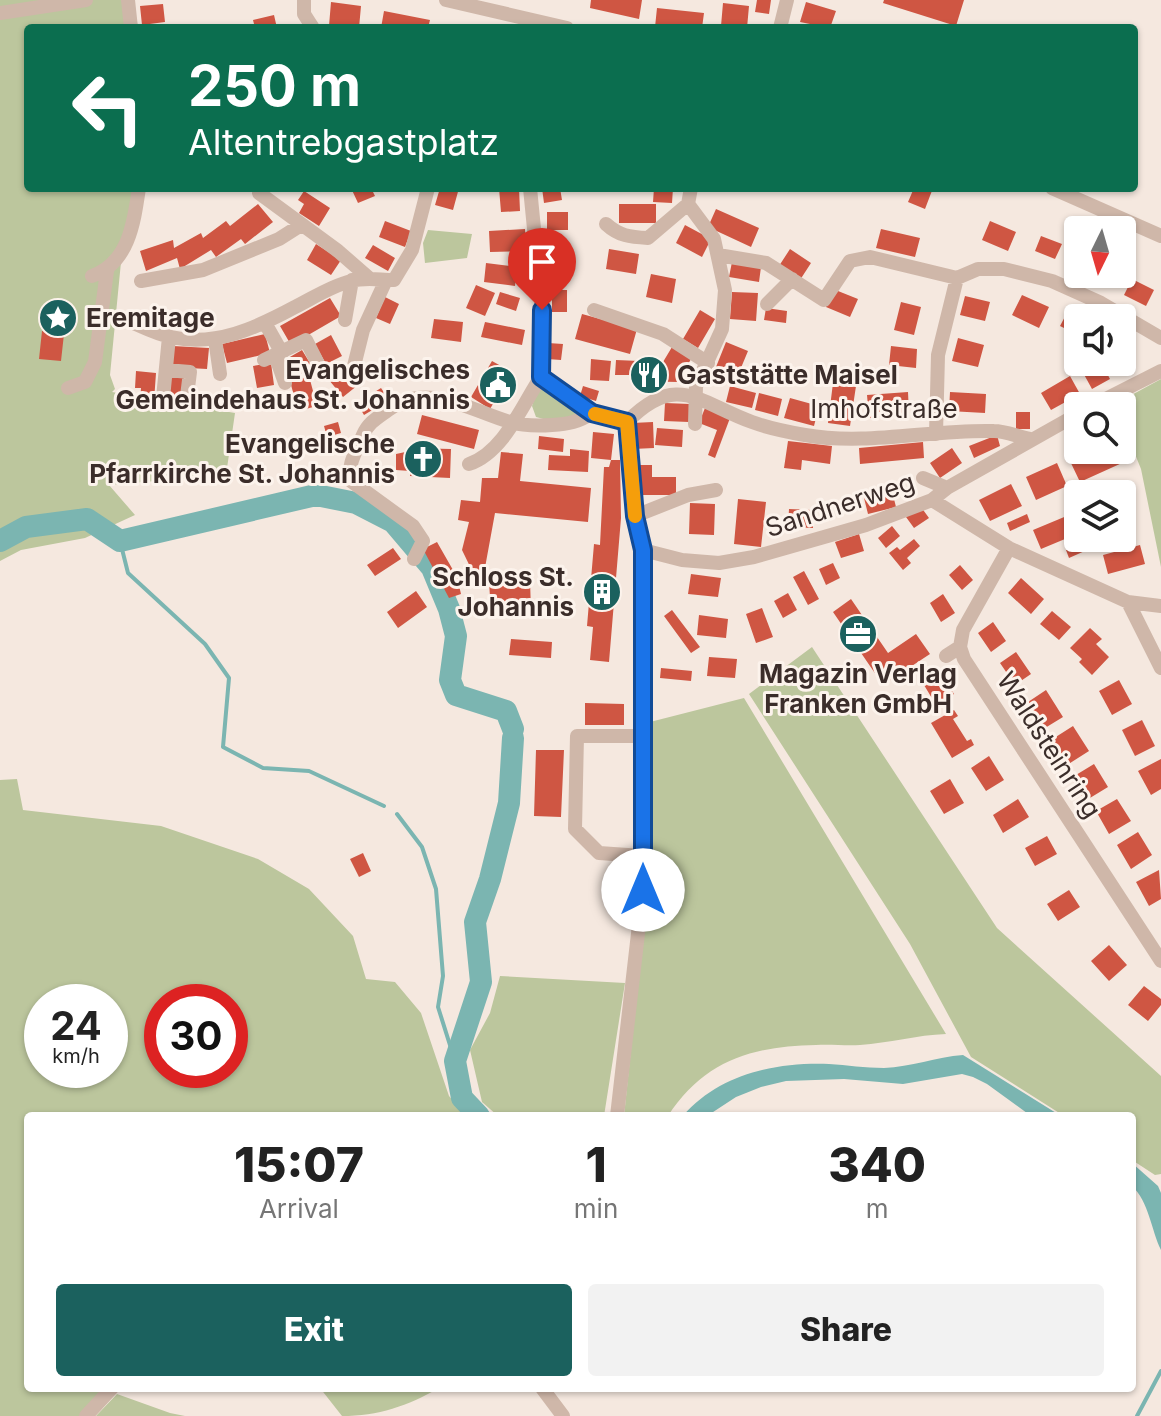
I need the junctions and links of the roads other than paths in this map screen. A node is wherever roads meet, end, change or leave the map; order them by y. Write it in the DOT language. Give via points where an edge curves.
graph roads {
  1 [pos="86,0"];
  2 [pos="128,0"];
  3 [pos="304,0"];
  4 [pos="446,0"];
  5 [pos="787,0"];
  6 [pos="0,13"];
  7 [pos="498,13"];
  8 [pos="131,24"];
  9 [pos="310,24"];
  10 [pos="549,24"];
  11 [pos="781,24"];
  12 [pos="138,192"];
  13 [pos="427,192"];
  14 [pos="530,192"];
  15 [pos="690,192"];
  16 [pos="1061,192"];
  17 [pos="259,193"];
  18 [pos="688,204"];
  19 [pos="606,224"];
  20 [pos="301,225"];
  21 [pos="1161,236"];
  22 [pos="718,255"];
  23 [pos="369,278"];
  24 [pos="957,278"];
  25 [pos="792,279"];
  26 [pos="352,280"];
  27 [pos="386,280"];
  28 [pos="141,281"];
  29 [pos="767,304"];
  30 [pos="594,310"];
  31 [pos="124,319"];
  32 [pos="345,320"];
  33 [pos="265,323"];
  34 [pos="169,337"];
  35 [pos="1161,338"];
  36 [pos="215,339"];
  37 [pos="273,356"];
  38 [pos="708,363"];
  39 [pos="166,370"];
  40 [pos="321,370"];
  41 [pos="353,370"];
  42 [pos="1161,371"];
  43 [pos="220,374"];
  44 [pos="541,377"];
  45 [pos="285,383"];
  46 [pos="68,388"];
  47 [pos="1122,392"];
  48 [pos="187,396"];
  49 [pos="696,396"];
  50 [pos="163,398"];
  51 [pos="592,413"];
  52 [pos="1064,421"];
  53 [pos="627,422"];
  54 [pos="513,423"];
  55 [pos="695,424"];
  56 [pos="936,434"];
  57 [pos="1030,439"];
  58 [pos="469,464"];
  59 [pos="923,478"];
  60 [pos="947,488"];
  61 [pos="716,490"];
  62 [pos="932,500"];
  63 [pos="635,516"];
  64 [pos="1009,548"];
  65 [pos="643,550"];
  66 [pos="417,554"];
  67 [pos="1128,602"];
  68 [pos="1161,606"];
  69 [pos="960,647"];
  70 [pos="946,656"];
  71 [pos="1161,668"];
  72 [pos="642,736"];
  73 [pos="642,856"];
  74 [pos="1161,961"];
  75 [pos="617,1112"];
  76 [pos="108,1392"];
  77 [pos="545,1392"];
  78 [pos="560,1411"];
  79 [pos="86,1416"];
  1 -- 6 [label="street"];
  2 -- 8 [label="street"];
  3 -- 9 [label="street"];
  4 -- 7 [label="street"];
  5 -- 11 [label="street"];
  7 -- 10 [label="street"];
  12 -- 46 [label="street" via="127,244 100,274 95,362 85,382"];
  13 -- 27 [label="street" via="412,250 394,280"];
  14 -- 44 [label="street" via="542,310"];
  15 -- 18 [label="street"];
  16 -- 21 [label="street"];
  17 -- 20 [label="street"];
  18 -- 19 [label="street" via="648,238 628,237"];
  18 -- 22 [label="street" via="714,239"];
  20 -- 23 [label="street"];
  20 -- 28 [label="street" via="203,270"];
  22 -- 25 [label="street" via="766,263"];
  22 -- 38 [label="street" via="725,290 722,329"];
  23 -- 26 [label="street"];
  23 -- 27 [label="street"];
  24 -- 25 [label="street" via="870,257 850,261 824,300"];
  24 -- 35 [label="street" via="978,269 1004,269 1052,281"];
  24 -- 56 [label="street" via="938,355"];
  25 -- 29 [label="street"];
  26 -- 32 [label="street"];
  26 -- 33 [label="street"];
  27 -- 41 [label="street" via="363,330"];
  30 -- 38 [label="street" via="663,334"];
  31 -- 34 [label="street"];
  33 -- 36 [label="street"];
  33 -- 37 [label="street"];
  34 -- 36 [label="street"];
  34 -- 39 [label="street"];
  36 -- 43 [label="street"];
  37 -- 40 [label="street" via="306,340"];
  37 -- 45 [label="street"];
  38 -- 49 [label="street"];
  39 -- 48 [label="street" via="190,372"];
  39 -- 50 [label="street"];
  42 -- 47 [label="street"];
  44 -- 51 [label="street"];
  44 -- 54 [label="street"];
  49 -- 53 [label="street" via="655,399"];
  49 -- 55 [label="street"];
  49 -- 56 [label="street, Imhofstraße" via="752,423 808,436"];
  51 -- 53 [label="street"];
  51 -- 54 [label="street" via="565,424"];
  52 -- 57 [label="street, Sandnerweg"];
  53 -- 63 [label="street"];
  54 -- 58 [label="street" via="495,446"];
  54 -- 66 [label="street" via="461,402 428,397 398,402 367,425 348,469 351,481 413,526 423,541"];
  56 -- 57 [label="street, Imhofstraße" via="997,431"];
  57 -- 60 [label="street, Sandnerweg"];
  59 -- 60 [label="street"];
  60 -- 62 [label="street, Sandnerweg"];
  61 -- 63 [label="street"];
  62 -- 64 [label="street"];
  62 -- 65 [label="street, Sandnerweg" via="857,528 749,558 719,563"];
  63 -- 65 [label="street"];
  64 -- 67 [label="street"];
  64 -- 69 [label="street" via="963,630"];
  65 -- 72 [label="street"];
  67 -- 68 [label="street"];
  67 -- 71 [label="street"];
  69 -- 70 [label="street"];
  69 -- 74 [label="street, Waldsteinring"];
  72 -- 73 [label="street"];
  72 -- 73 [label="street" via="577,736 575,829 599,853"];
  73 -- 75 [label="street" via="643,890"];
  76 -- 79 [label="street"];
  77 -- 78 [label="street"];
}
